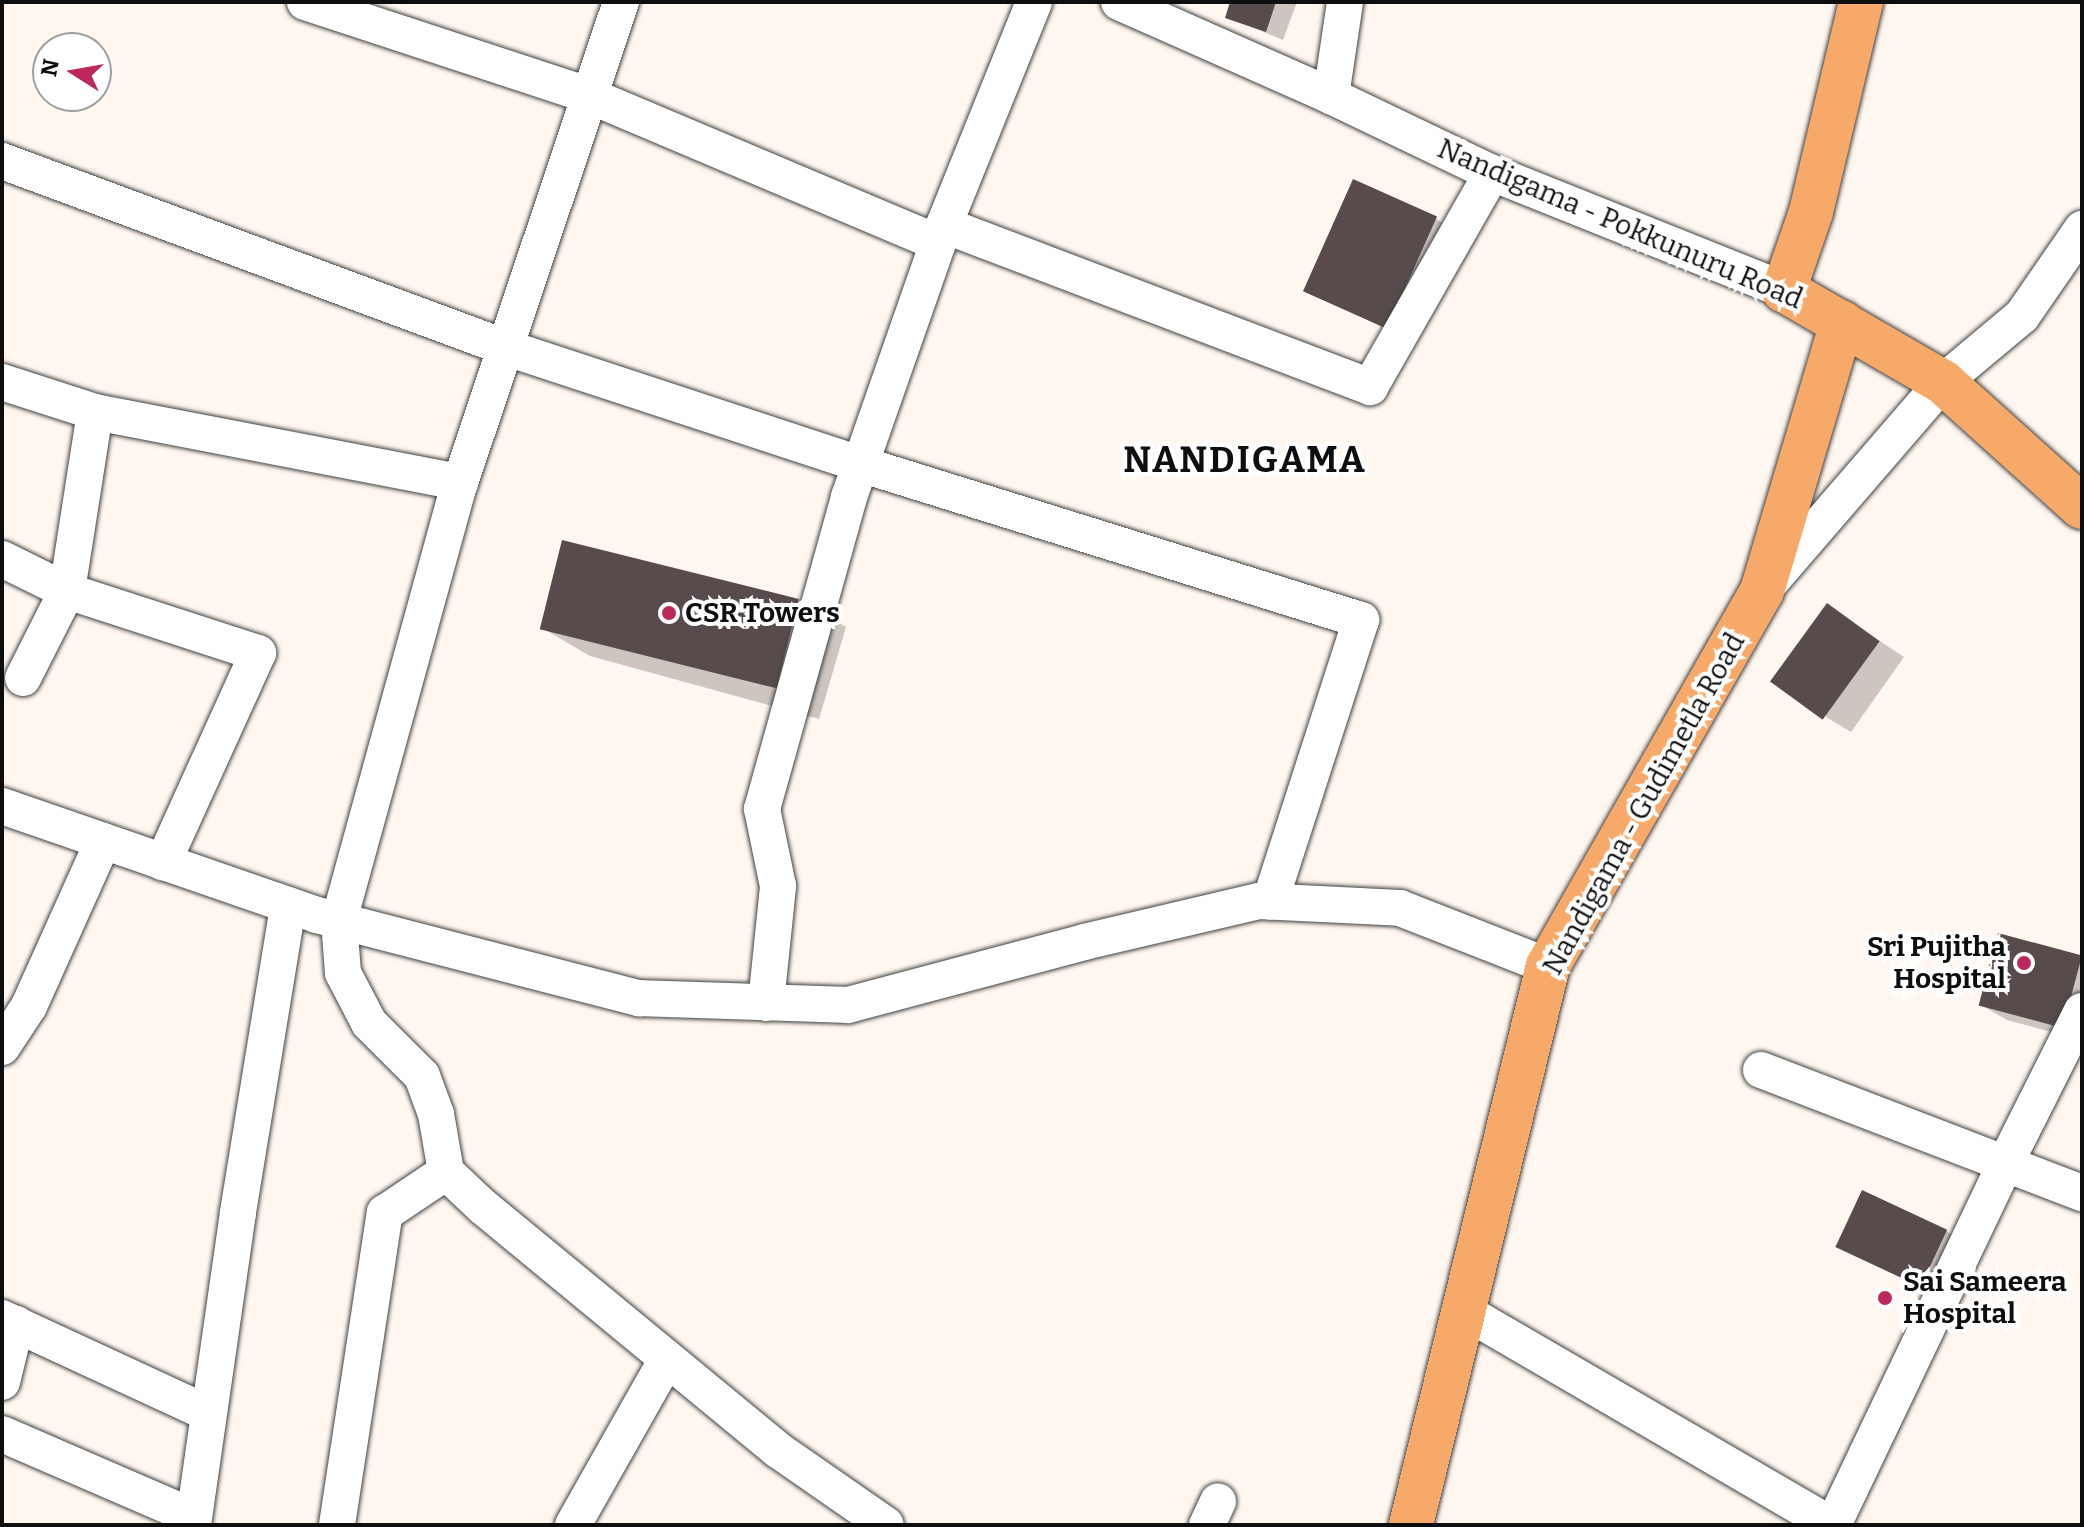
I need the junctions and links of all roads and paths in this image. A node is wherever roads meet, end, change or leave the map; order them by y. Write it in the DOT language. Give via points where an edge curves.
graph roads {
  1 [pos="305,2"];
  2 [pos="621,2"];
  3 [pos="1034,2"];
  4 [pos="1119,2"];
  5 [pos="1345,2"];
  6 [pos="1861,2"];
  7 [pos="588,95"];
  8 [pos="1331,96"];
  9 [pos="2,161"];
  10 [pos="1492,173"];
  11 [pos="2082,229"];
  12 [pos="941,234"];
  13 [pos="1784,290"];
  14 [pos="1842,323"];
  15 [pos="504,347"];
  16 [pos="2,382"];
  17 [pos="1943,382"];
  18 [pos="95,412"];
  19 [pos="860,464"];
  20 [pos="460,482"];
  21 [pos="2082,507"];
  22 [pos="2,559"];
  23 [pos="67,591"];
  24 [pos="1762,591"];
  25 [pos="23,678"];
  26 [pos="2,806"];
  27 [pos="103,841"];
  28 [pos="163,862"];
  29 [pos="1270,902"];
  30 [pos="288,905"];
  31 [pos="339,920"];
  32 [pos="1548,966"];
  33 [pos="766,1003"];
  34 [pos="2082,1011"];
  35 [pos="2,1047"];
  36 [pos="1761,1070"];
  37 [pos="2006,1162"];
  38 [pos="446,1172"];
  39 [pos="2082,1193"];
  40 [pos="1464,1311"];
  41 [pos="9,1321"];
  42 [pos="667,1359"];
  43 [pos="2,1382"];
  44 [pos="208,1413"];
  45 [pos="2,1434"];
  46 [pos="193,1521"];
  47 [pos="337,1525"];
  48 [pos="573,1525"];
  49 [pos="886,1525"];
  50 [pos="1411,1525"];
  51 [pos="1832,1525"];
  1 -- 7 [label="street"];
  2 -- 7 [label="street"];
  3 -- 12 [label="street"];
  4 -- 8 [label="street, Nandigama - Pokkunuru Road"];
  5 -- 8 [label="street"];
  6 -- 13 [label="main road" via="1811,212"];
  7 -- 12 [label="street"];
  7 -- 15 [label="street"];
  8 -- 10 [label="street, Nandigama - Pokkunuru Road"];
  9 -- 15 [label="street"];
  10 -- 12 [label="street" via="1370,387"];
  10 -- 13 [label="street, Nandigama - Pokkunuru Road"];
  11 -- 17 [label="street" via="2022,316"];
  12 -- 19 [label="street"];
  13 -- 14 [label="main road, Nandigama - Pokkunuru Road"];
  14 -- 17 [label="main road, Nandigama - Pokkunuru Road"];
  14 -- 24 [label="main road, Nandigama - Gudimetla Road"];
  15 -- 19 [label="street"];
  15 -- 20 [label="street"];
  16 -- 18 [label="street"];
  17 -- 21 [label="main road, Nandigama - Pokkunuru Road"];
  17 -- 24 [label="street"];
  18 -- 20 [label="street"];
  18 -- 23 [label="street"];
  19 -- 29 [label="street" via="1361,620"];
  19 -- 33 [label="street" via="762,809 778,886"];
  20 -- 31 [label="street"];
  22 -- 23 [label="street"];
  23 -- 25 [label="street"];
  23 -- 28 [label="street" via="258,653"];
  24 -- 32 [label="main road, Nandigama - Gudimetla Road"];
  26 -- 27 [label="street"];
  27 -- 28 [label="street"];
  27 -- 35 [label="street" via="29,1006"];
  28 -- 30 [label="street"];
  29 -- 32 [label="street" via="1400,908"];
  29 -- 33 [label="street" via="1084,942 848,1005"];
  30 -- 31 [label="street"];
  30 -- 44 [label="street"];
  31 -- 33 [label="street" via="639,998"];
  31 -- 38 [label="street" via="343,973 369,1023 422,1076 436,1114"];
  32 -- 40 [label="main road, Nandigama - Gudimetla Road"];
  34 -- 37 [label="street"];
  36 -- 37 [label="street"];
  37 -- 39 [label="street"];
  37 -- 51 [label="street"];
  38 -- 42 [label="street"];
  38 -- 47 [label="street" via="385,1213"];
  40 -- 50 [label="main road, Nandigama - Gudimetla Road"];
  40 -- 51 [label="street"];
  41 -- 43 [label="street"];
  41 -- 44 [label="street"];
  42 -- 48 [label="street"];
  42 -- 49 [label="street" via="778,1450"];
  44 -- 46 [label="street"];
  45 -- 46 [label="street"];
}
